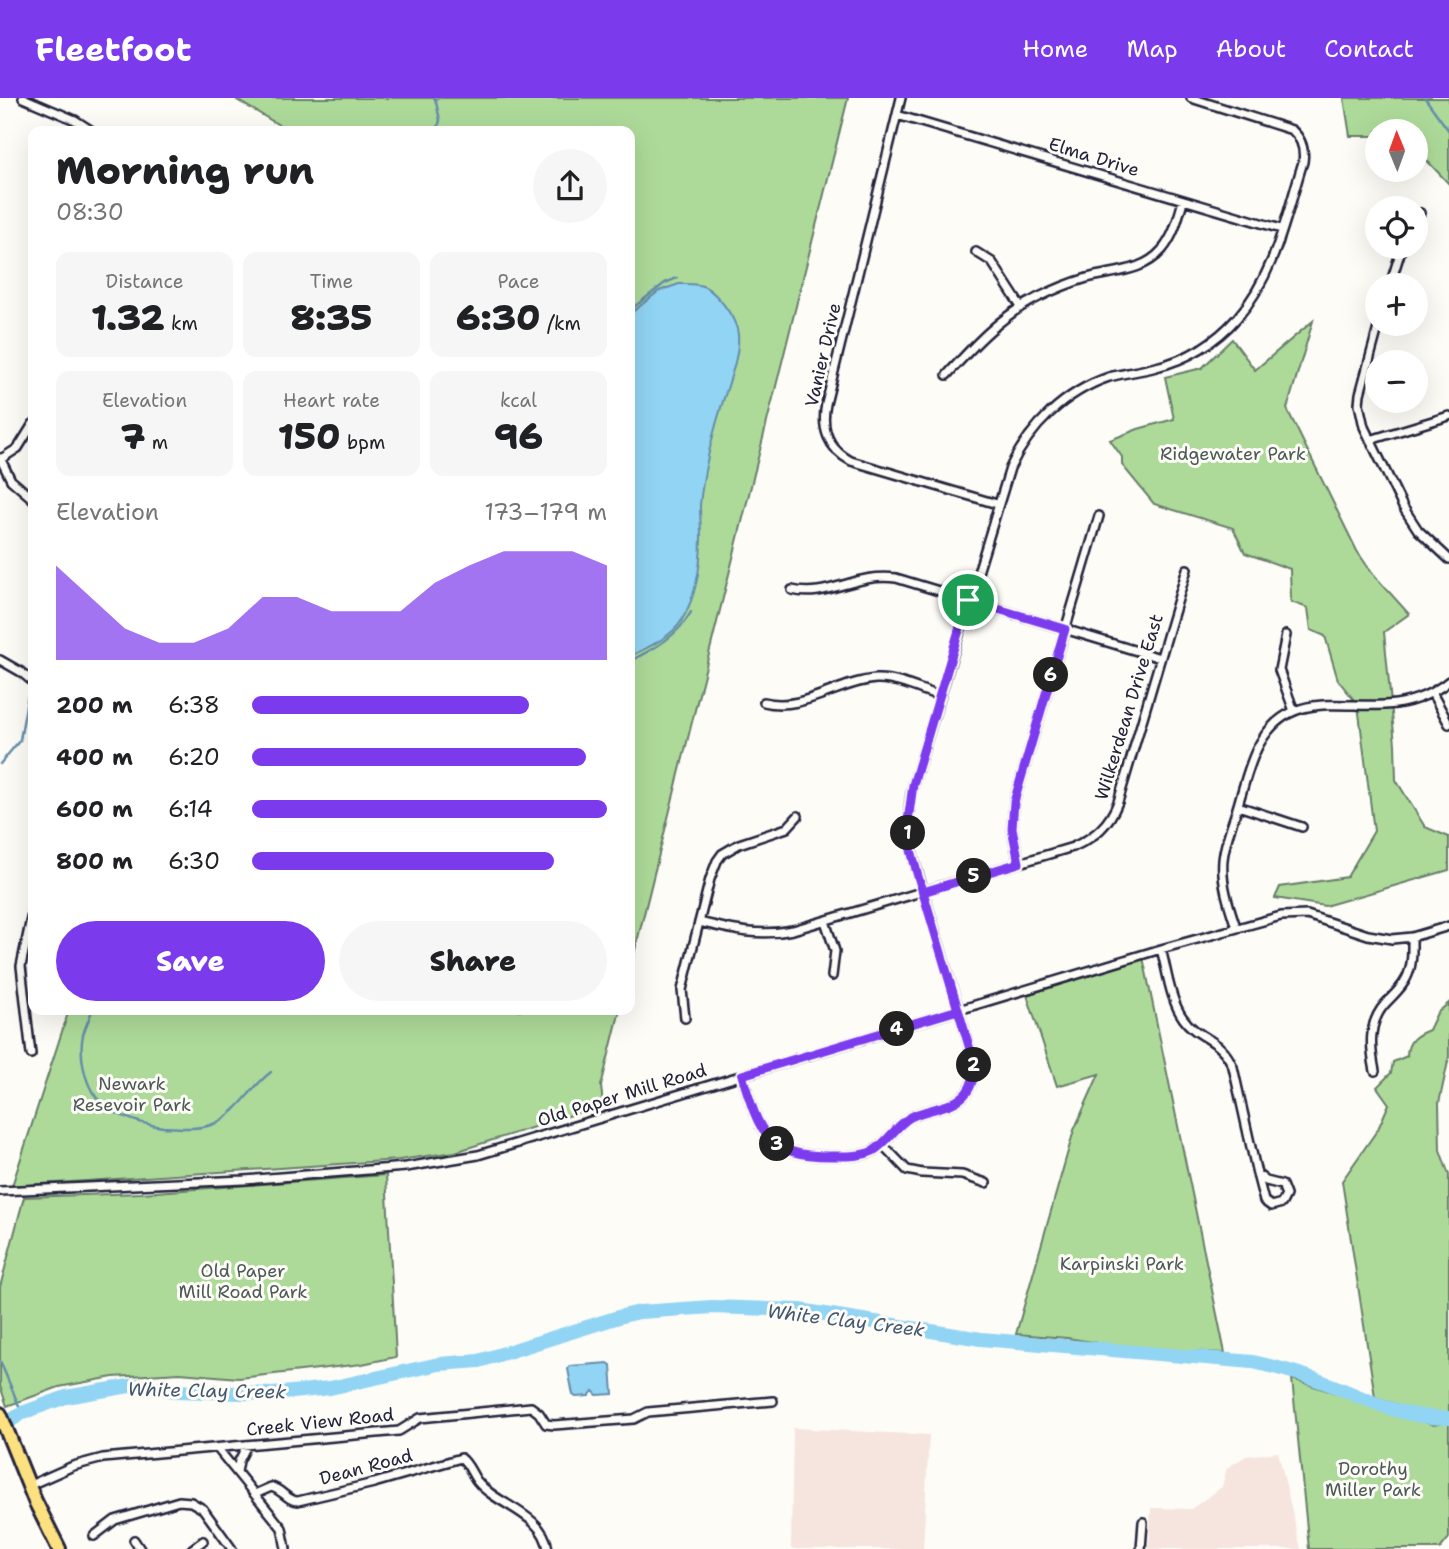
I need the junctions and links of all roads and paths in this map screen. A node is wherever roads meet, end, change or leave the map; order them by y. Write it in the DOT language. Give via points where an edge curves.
graph roads {
  1 [pos="23,98"];
  2 [pos="901,98"];
  3 [pos="1191,98"];
  4 [pos="897,115"];
  5 [pos="84,126"];
  6 [pos="1184,201"];
  7 [pos="1281,229"];
  8 [pos="976,252"];
  9 [pos="1021,307"];
  10 [pos="1376,336"];
  11 [pos="947,375"];
  12 [pos="1449,416"];
  13 [pos="28,432"];
  14 [pos="1370,440"];
  15 [pos="1,458"];
  16 [pos="28,495"];
  17 [pos="997,504"];
  18 [pos="1099,516"];
  19 [pos="1449,559"];
  20 [pos="1187,569"];
  21 [pos="792,590"];
  22 [pos="968,600"];
  23 [pos="1065,629"];
  24 [pos="1286,635"];
  25 [pos="1160,658"];
  26 [pos="0,660"];
  27 [pos="28,678"];
  28 [pos="1449,681"];
  29 [pos="1432,693"];
  30 [pos="940,696"];
  31 [pos="764,702"];
  32 [pos="1294,711"];
  33 [pos="1449,724"];
  34 [pos="1238,806"];
  35 [pos="798,816"];
  36 [pos="1302,827"];
  37 [pos="1019,863"];
  38 [pos="923,892"];
  39 [pos="699,922"];
  40 [pos="825,922"];
  41 [pos="1449,926"];
  42 [pos="1236,928"];
  43 [pos="28,933"];
  44 [pos="1412,937"];
  45 [pos="1161,949"];
  46 [pos="832,976"];
  47 [pos="958,1010"];
  48 [pos="685,1018"];
  49 [pos="31,1054"];
  50 [pos="1375,1071"];
  51 [pos="742,1075"];
  52 [pos="882,1144"];
  53 [pos="1257,1174"];
  54 [pos="986,1184"];
  55 [pos="0,1191"];
  56 [pos="773,1401"];
  57 [pos="0,1414"];
  58 [pos="247,1445"];
  59 [pos="217,1448"];
  60 [pos="237,1472"];
  61 [pos="28,1486"];
  62 [pos="255,1494"];
  63 [pos="1143,1522"];
  64 [pos="94,1536"];
  65 [pos="134,1540"];
  66 [pos="203,1541"];
  67 [pos="59,1549"];
  68 [pos="140,1549"];
  69 [pos="192,1549"];
  70 [pos="233,1549"];
  71 [pos="286,1549"];
  72 [pos="548,1549"];
  73 [pos="1142,1549"];
  1 -- 5 [label="street"];
  2 -- 4 [label="street, Vanier Drive"];
  3 -- 7 [label="street" via="1286,127 1297,135 1303,162"];
  4 -- 6 [label="street, Elma Drive"];
  4 -- 17 [label="street, Vanier Drive" via="826,404 825,431 832,446 851,461"];
  6 -- 7 [label="street, Elma Drive"];
  6 -- 9 [label="street" via="1170,239 1148,262 1067,285"];
  7 -- 17 [label="street" via="1264,281 1227,328 1179,359 1097,382 1059,404 1016,454"];
  8 -- 9 [label="street" via="996,267"];
  9 -- 11 [label="street" via="975,344"];
  10 -- 14 [label="street" via="1360,394 1360,415"];
  12 -- 14 [label="street"];
  13 -- 15 [label="street" via="18,447"];
  14 -- 19 [label="street" via="1407,514"];
  15 -- 16 [label="street" via="11,480"];
  17 -- 22 [label="street"];
  18 -- 23 [label="street"];
  20 -- 25 [label="street, Wilkerdean Drive East"];
  21 -- 22 [label="street" via="816,592 885,576"];
  22 -- 23 [label="street"];
  22 -- 30 [label="street"];
  23 -- 25 [label="street"];
  23 -- 37 [label="street" via="1014,802 1012,828"];
  24 -- 32 [label="street" via="1279,670"];
  25 -- 37 [label="street, Wilkerdean Drive East" via="1118,802 1108,821 1084,842"];
  26 -- 27 [label="street"];
  28 -- 29 [label="street"];
  29 -- 32 [label="street" via="1396,704 1324,704"];
  29 -- 33 [label="street"];
  30 -- 31 [label="street" via="874,679 786,704"];
  30 -- 38 [label="street" via="908,809 910,846"];
  32 -- 34 [label="street" via="1276,722 1261,740"];
  34 -- 36 [label="street"];
  34 -- 42 [label="street" via="1223,858 1224,883"];
  35 -- 39 [label="street" via="787,828 722,854 713,869"];
  37 -- 38 [label="street, Wilkerdean Drive East"];
  38 -- 40 [label="street, Wilkerdean Drive East"];
  38 -- 47 [label="street"];
  39 -- 40 [label="street, Wilkerdean Drive East" via="763,935"];
  39 -- 48 [label="street" via="682,989"];
  40 -- 46 [label="street" via="835,951"];
  41 -- 44 [label="street, Old Paper Mill Road"];
  42 -- 44 [label="street, Old Paper Mill Road" via="1298,914 1379,938"];
  42 -- 45 [label="street, Old Paper Mill Road"];
  43 -- 49 [label="street" via="21,966"];
  44 -- 50 [label="street" via="1406,979 1373,1024"];
  45 -- 47 [label="street, Old Paper Mill Road"];
  45 -- 53 [label="street" via="1183,1019 1230,1058"];
  47 -- 51 [label="street, Old Paper Mill Road"];
  47 -- 52 [label="street" via="972,1056 969,1089 948,1105 913,1116"];
  51 -- 52 [label="street" via="759,1124 770,1139 786,1149 804,1155 855,1156"];
  51 -- 55 [label="street, Old Paper Mill Road" via="439,1163 217,1182"];
  52 -- 54 [label="street" via="907,1170 962,1174"];
  53 -- 53 [label="street" via="1265,1203 1282,1203 1286,1195 1282,1185"];
  56 -- 58 [label="street, Creek View Road" via="550,1425 531,1407 420,1418 399,1431"];
  57 -- 61 [label="main road"];
  58 -- 59 [label="street, Creek View Road"];
  58 -- 60 [label="street"];
  59 -- 60 [label="street"];
  59 -- 61 [label="street, Creek View Road" via="103,1458"];
  60 -- 62 [label="street"];
  61 -- 67 [label="main road"];
  62 -- 71 [label="street" via="282,1528"];
  62 -- 72 [label="street, Dean Road" via="271,1487 298,1501 457,1458 465,1461 477,1481 540,1528"];
  63 -- 73 [label="street"];
  64 -- 70 [label="street" via="115,1520 185,1501 203,1509"];
  65 -- 68 [label="street"];
  66 -- 69 [label="street"];
}
